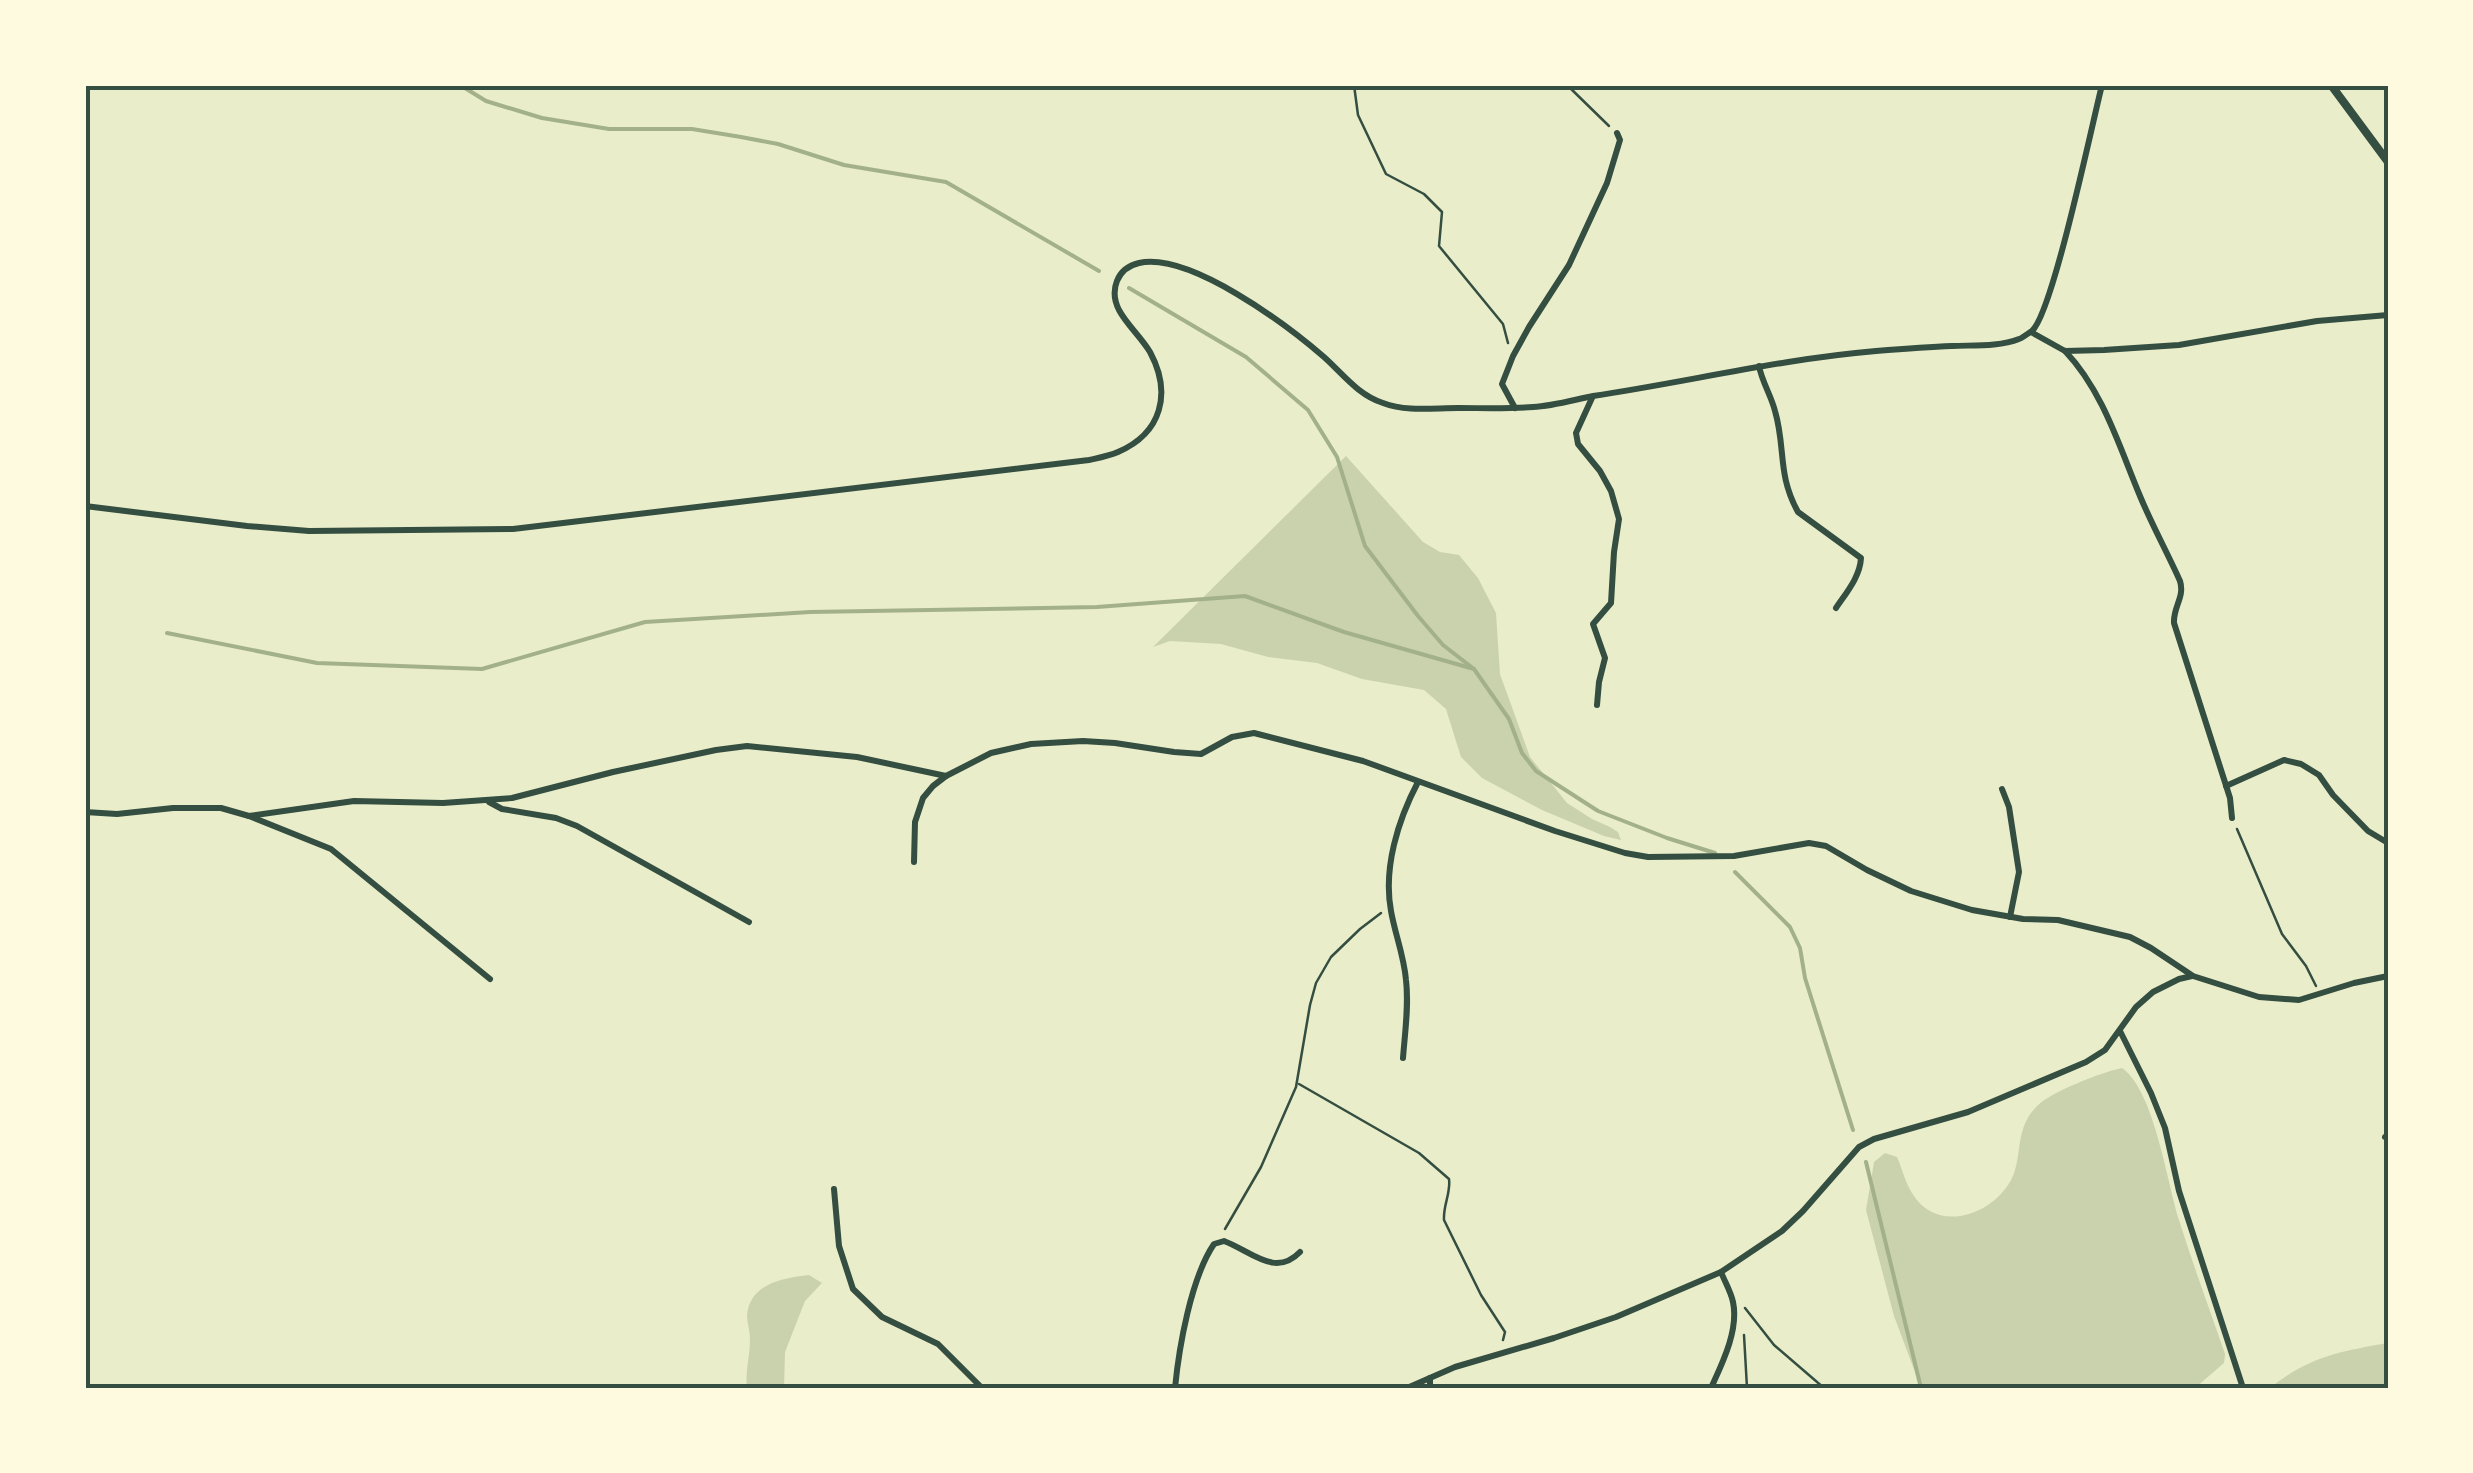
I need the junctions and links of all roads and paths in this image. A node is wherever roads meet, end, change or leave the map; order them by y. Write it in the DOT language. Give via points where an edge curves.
graph roads {
  1 [pos="1354,85"];
  2 [pos="1566,85"];
  3 [pos="2102,85"];
  4 [pos="2331,85"];
  5 [pos="1616,133"];
  6 [pos="2388,162"];
  7 [pos="2388,315"];
  8 [pos="2030,332"];
  9 [pos="2065,351"];
  10 [pos="1513,356"];
  11 [pos="1759,366"];
  12 [pos="1592,396"];
  13 [pos="1515,408"];
  14 [pos="85,506"];
  15 [pos="1836,608"];
  16 [pos="1597,705"];
  17 [pos="946,776"];
  18 [pos="1418,782"];
  19 [pos="2226,786"];
  20 [pos="2002,789"];
  21 [pos="487,800"];
  22 [pos="85,812"];
  23 [pos="249,816"];
  24 [pos="2232,818"];
  25 [pos="2388,843"];
  26 [pos="914,862"];
  27 [pos="1390,906"];
  28 [pos="2010,918"];
  29 [pos="749,922"];
  30 [pos="2193,976"];
  31 [pos="2388,976"];
  32 [pos="490,979"];
  33 [pos="2320,995"];
  34 [pos="2119,1030"];
  35 [pos="1403,1058"];
  36 [pos="1297,1084"];
  37 [pos="834,1189"];
  38 [pos="1219,1241"];
  39 [pos="1300,1252"];
  40 [pos="1721,1272"];
  41 [pos="1743,1305"];
  42 [pos="1734,1311"];
  43 [pos="1501,1353"];
  44 [pos="1430,1378"];
  45 [pos="982,1388"];
  46 [pos="1175,1388"];
  47 [pos="1407,1388"];
  48 [pos="1430,1388"];
  49 [pos="1711,1388"];
  50 [pos="1748,1388"];
  51 [pos="1824,1388"];
  52 [pos="2243,1388"];
  1 -- 10 [label="path" via="1358,115 1386,174 1442,212 1439,246 1503,324"];
  2 -- 5 [label="path"];
  3 -- 8 [label="street" via="2051,290"];
  4 -- 6 [label="street"];
  5 -- 10 [label="street" via="1620,140 1607,182 1561,280"];
  7 -- 9 [label="street" via="2179,345"];
  8 -- 9 [label="street"];
  8 -- 11 [label="street" via="1985,345"];
  9 -- 19 [label="street" via="2096,392 2180,580 2174,623"];
  10 -- 13 [label="street" via="1502,384"];
  11 -- 12 [label="street"];
  11 -- 15 [label="street" via="1798,512 1861,558"];
  12 -- 13 [label="street"];
  12 -- 16 [label="street" via="1578,444 1611,491 1619,519 1611,603 1593,624 1605,658"];
  13 -- 14 [label="street" via="1385,404 1238,294 1150,262 1126,268 1113,288 1120,312 1158,368 1161,408 1138,440 1089,460 513,529 309,531"];
  17 -- 18 [label="street" via="991,753 1031,744 1083,741 1201,754 1254,733"];
  17 -- 21 [label="street" via="746,746"];
  17 -- 26 [label="street" via="918,809"];
  18 -- 27 [label="street" via="1395,840"];
  18 -- 28 [label="street" via="1648,857 1826,846 1911,891"];
  19 -- 24 [label="street"];
  19 -- 25 [label="street" via="2284,760 2301,764"];
  20 -- 28 [label="street" via="2019,872"];
  21 -- 23 [label="street" via="354,802"];
  21 -- 29 [label="street" via="577,826"];
  22 -- 23 [label="street" via="203,806"];
  23 -- 32 [label="street" via="331,848"];
  24 -- 33 [label="path" via="2282,934"];
  27 -- 35 [label="street" via="1406,975"];
  27 -- 36 [label="path" via="1331,957 1316,983"];
  28 -- 30 [label="street" via="2058,920 2130,937"];
  30 -- 33 [label="street" via="2258,997"];
  30 -- 34 [label="street" via="2153,992"];
  31 -- 33 [label="street"];
  34 -- 40 [label="street" via="2105,1050 2068,1070 1859,1147 1782,1230"];
  34 -- 52 [label="street" via="2165,1128"];
  36 -- 38 [label="path"];
  36 -- 43 [label="path" via="1419,1153 1450,1179 1444,1220 1505,1332"];
  37 -- 45 [label="street" via="839,1246 853,1289 882,1317 938,1344"];
  38 -- 39 [label="street" via="1276,1265"];
  38 -- 46 [label="street" via="1190,1306"];
  40 -- 42 [label="street"];
  40 -- 43 [label="street" via="1616,1318"];
  41 -- 51 [label="path" via="1774,1345"];
  42 -- 49 [label="street"];
  42 -- 50 [label="path" via="1745,1338"];
  43 -- 44 [label="street"];
  44 -- 47 [label="street"];
  44 -- 48 [label="street"];
}
